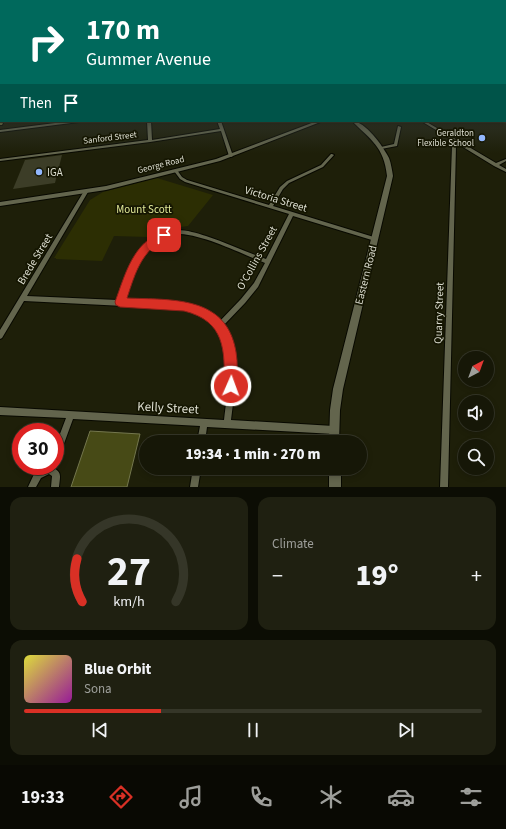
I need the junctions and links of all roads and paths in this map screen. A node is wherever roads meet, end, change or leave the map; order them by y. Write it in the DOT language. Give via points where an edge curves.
graph roads {
  1 [pos="71,122"];
  2 [pos="149,122"];
  3 [pos="219,122"];
  4 [pos="318,122"];
  5 [pos="355,122"];
  6 [pos="425,122"];
  7 [pos="399,127"];
  8 [pos="222,130"];
  9 [pos="0,131"];
  10 [pos="150,141"];
  11 [pos="458,142"];
  12 [pos="382,148"];
  13 [pos="332,155"];
  14 [pos="231,156"];
  15 [pos="0,160"];
  16 [pos="506,160"];
  17 [pos="495,165"];
  18 [pos="176,170"];
  19 [pos="506,171"];
  20 [pos="86,192"];
  21 [pos="0,204"];
  22 [pos="270,206"];
  23 [pos="292,214"];
  24 [pos="375,239"];
  25 [pos="268,262"];
  26 [pos="23,298"];
  27 [pos="120,302"];
  28 [pos="219,326"];
  29 [pos="0,336"];
  30 [pos="0,411"];
  31 [pos="70,415"];
  32 [pos="204,422"];
  33 [pos="227,423"];
  34 [pos="334,430"];
  35 [pos="64,432"];
  36 [pos="202,435"];
  37 [pos="334,435"];
  38 [pos="38,475"];
  39 [pos="56,475"];
  40 [pos="196,475"];
  41 [pos="335,475"];
  42 [pos="32,487"];
  43 [pos="55,487"];
  44 [pos="194,487"];
  45 [pos="335,487"];
  46 [pos="444,487"];
  1 -- 9 [label="street"];
  2 -- 10 [label="street"];
  3 -- 8 [label="street"];
  4 -- 14 [label="street, George Road"];
  5 -- 12 [label="street, Eastern Road"];
  6 -- 11 [label="street"];
  7 -- 12 [label="street" via="396,145"];
  8 -- 10 [label="street, Sanford Street"];
  8 -- 14 [label="street"];
  10 -- 15 [label="street, Sanford Street"];
  11 -- 17 [label="street"];
  11 -- 46 [label="street, Quarry Street" via="454,146"];
  12 -- 24 [label="street, Eastern Road" via="388,161 390,176"];
  13 -- 22 [label="street" via="322,166 288,182"];
  14 -- 18 [label="street, George Road"];
  16 -- 17 [label="street"];
  17 -- 19 [label="street"];
  18 -- 20 [label="street, George Road"];
  18 -- 22 [label="street, Victoria Street" via="186,181"];
  20 -- 21 [label="street, George Road"];
  20 -- 26 [label="street, Brede Street"];
  22 -- 23 [label="street, Victoria Street"];
  23 -- 24 [label="street, Victoria Street"];
  23 -- 25 [label="street, O'Collins Street"];
  24 -- 34 [label="street, Eastern Road" via="340,382"];
  25 -- 27 [label="street" via="190,234 171,233 151,242 135,261"];
  25 -- 28 [label="street, O'Collins Street" via="250,293"];
  26 -- 27 [label="street"];
  26 -- 29 [label="street, Brede Street"];
  27 -- 28 [label="street" via="190,307 203,312"];
  28 -- 33 [label="street" via="231,354"];
  30 -- 31 [label="street, Kelly Street"];
  31 -- 32 [label="street, Kelly Street"];
  31 -- 35 [label="street"];
  32 -- 33 [label="street, Kelly Street"];
  32 -- 36 [label="street"];
  33 -- 34 [label="street, Kelly Street"];
  34 -- 37 [label="street, Eastern Road"];
  38 -- 42 [label="street"];
  39 -- 43 [label="street"];
  40 -- 44 [label="street"];
  41 -- 45 [label="street"];
}
